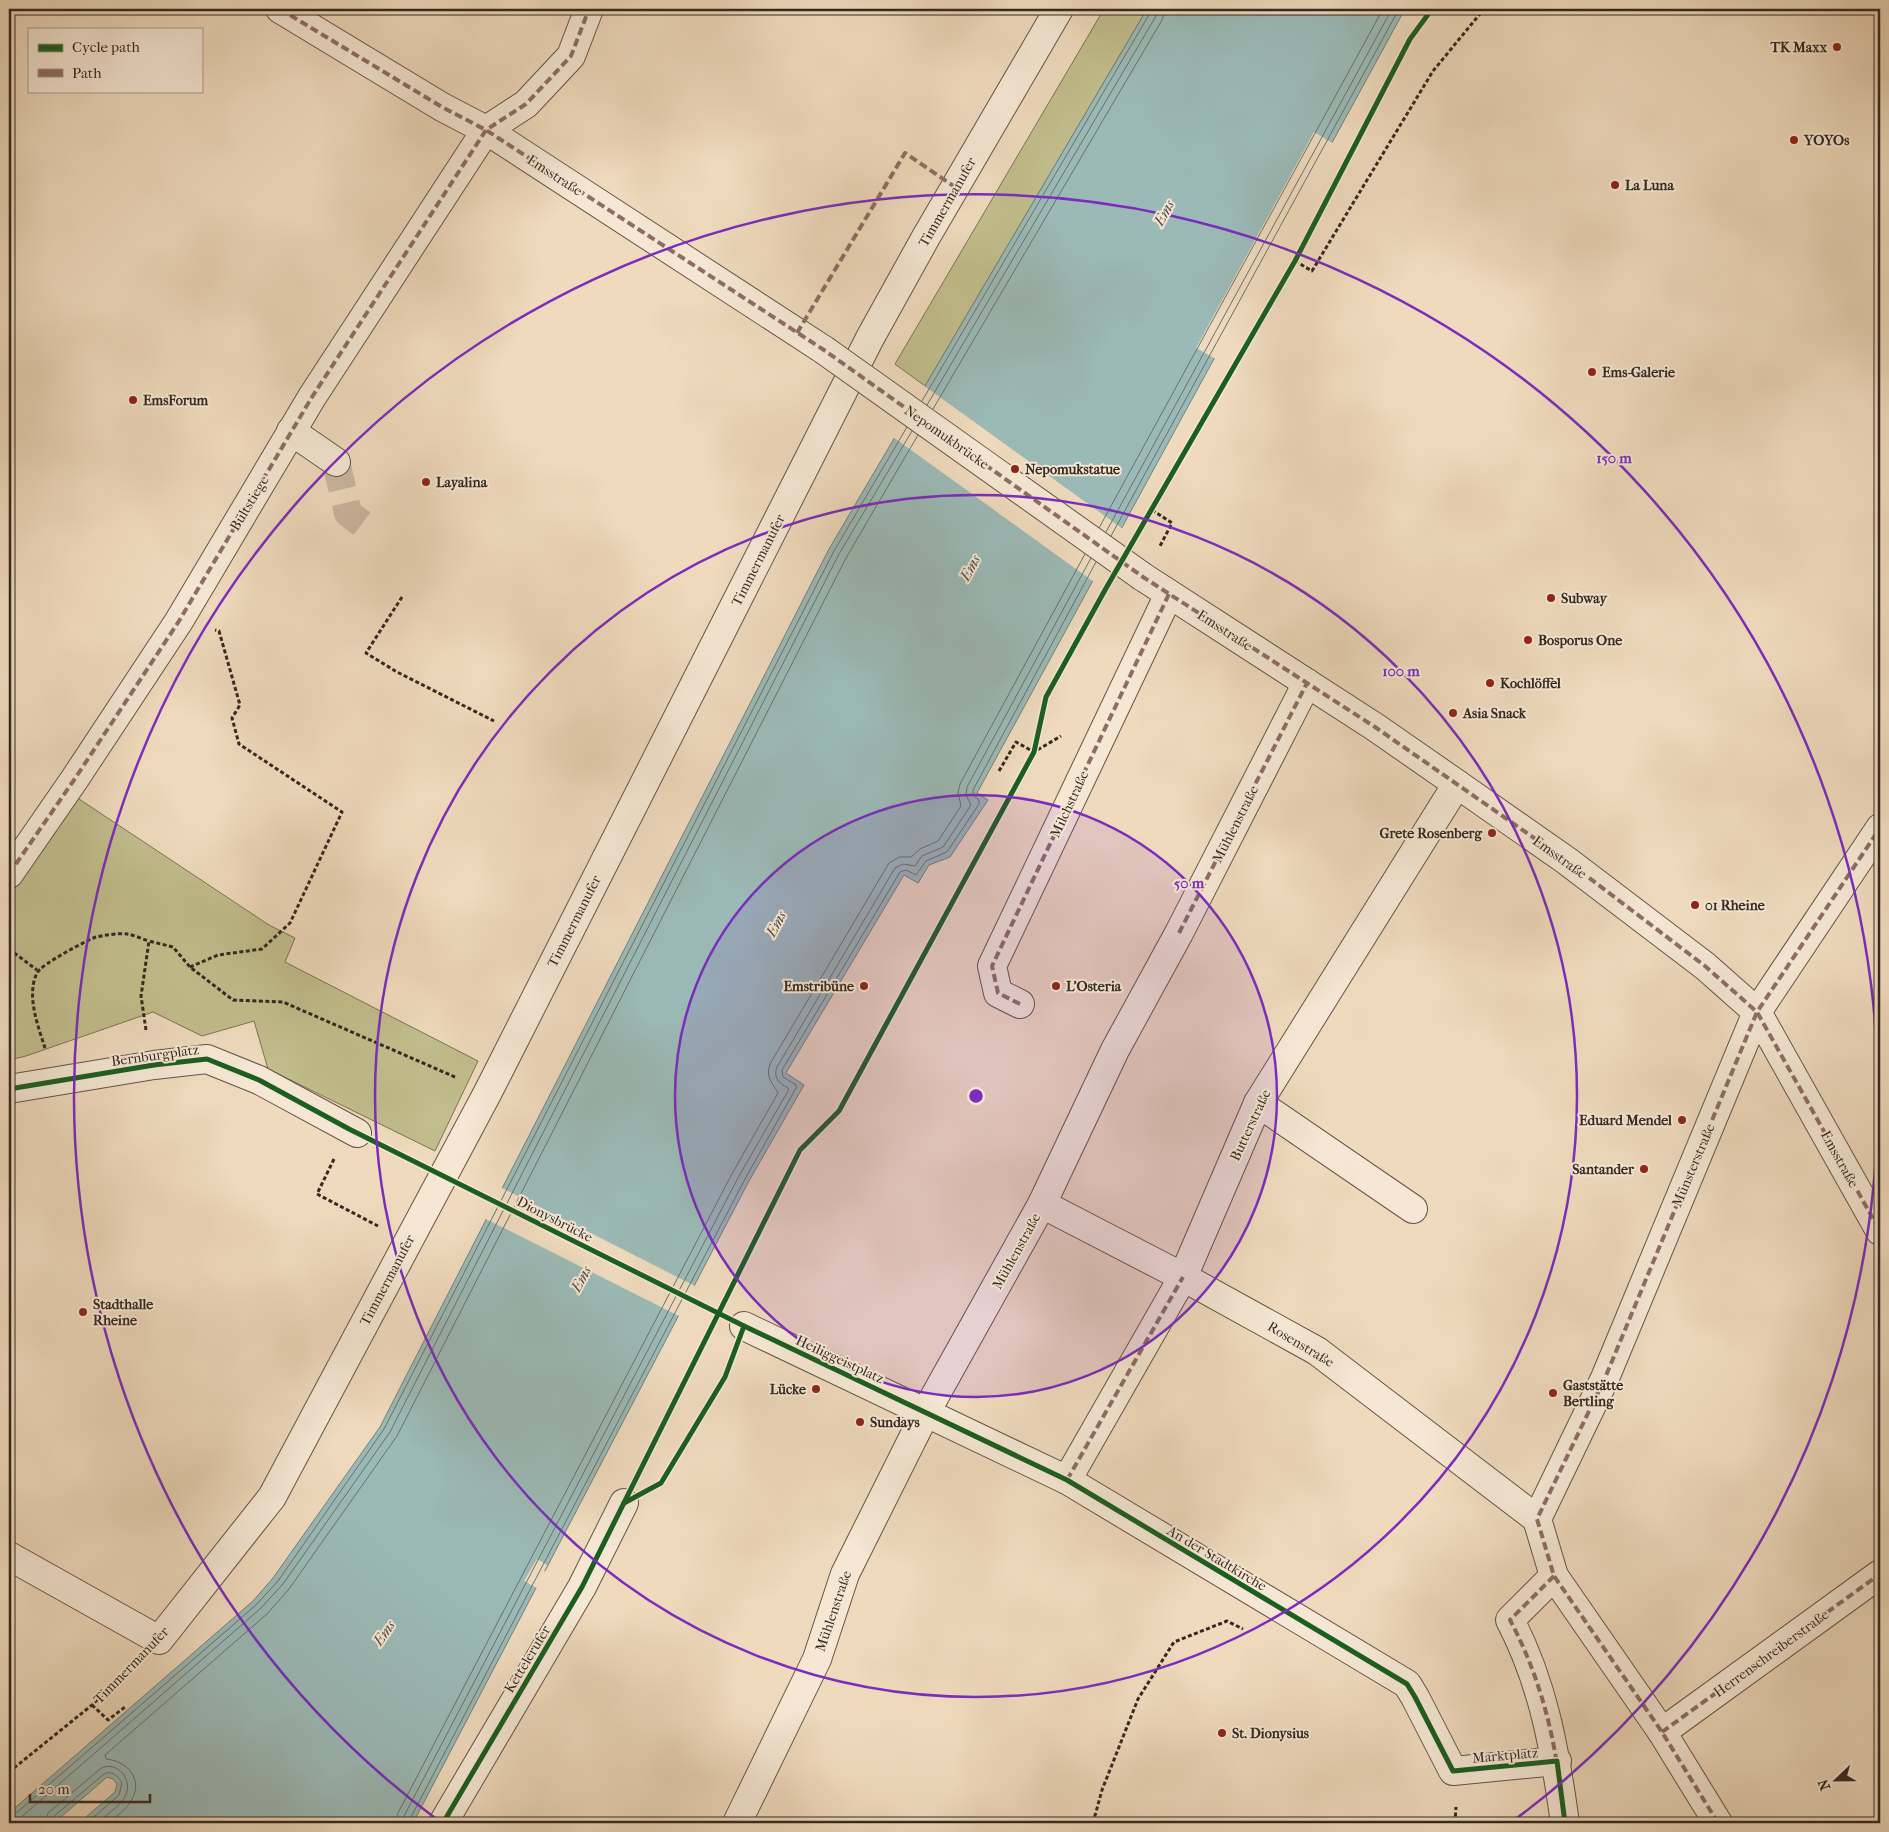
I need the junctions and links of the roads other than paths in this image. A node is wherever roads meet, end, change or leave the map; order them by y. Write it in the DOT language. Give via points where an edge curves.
graph roads {
  1 [pos="280,9"];
  2 [pos="589,9"];
  3 [pos="1059,9"];
  4 [pos="486,130"];
  5 [pos="824,350"];
  6 [pos="291,431"];
  7 [pos="336,462"];
  8 [pos="1143,577"];
  9 [pos="1169,594"];
  10 [pos="1307,683"];
  11 [pos="1457,784"];
  12 [pos="1880,828"];
  13 [pos="9,874"];
  14 [pos="1020,1004"];
  15 [pos="1757,1012"];
  16 [pos="9,1089"];
  17 [pos="1258,1103"];
  18 [pos="353,1131"];
  19 [pos="1042,1204"];
  20 [pos="1413,1209"];
  21 [pos="1880,1231"];
  22 [pos="1183,1277"];
  23 [pos="744,1326"];
  24 [pos="926,1412"];
  25 [pos="1066,1480"];
  26 [pos="624,1503"];
  27 [pos="1537,1519"];
  28 [pos="9,1556"];
  29 [pos="1880,1574"];
  30 [pos="1554,1576"];
  31 [pos="1662,1732"];
  32 [pos="1557,1761"];
  33 [pos="1452,1771"];
  34 [pos="443,1823"];
  35 [pos="737,1823"];
  36 [pos="1565,1823"];
  37 [pos="1718,1823"];
  1 -- 4 [label="street, Emsstraße"];
  2 -- 4 [label="street" via="571,56 526,104"];
  3 -- 28 [label="street, Timmermanufer" via="870,338 488,1092 272,1496 159,1640"];
  4 -- 5 [label="street, Emsstraße"];
  4 -- 6 [label="street, Bültstiege"];
  5 -- 8 [label="street, Nepomukbrücke, bridge"];
  6 -- 7 [label="street"];
  6 -- 13 [label="street, Bültstiege" via="179,621"];
  8 -- 9 [label="street, Emsstraße"];
  9 -- 10 [label="street, Emsstraße"];
  9 -- 14 [label="street, Milchstraße" via="992,966 998,993"];
  10 -- 11 [label="street, Emsstraße"];
  10 -- 19 [label="street, Mühlenstraße" via="1115,1050"];
  11 -- 15 [label="street, Emsstraße" via="1567,861 1690,954"];
  11 -- 17 [label="street, Butterstraße"];
  12 -- 15 [label="street, Münsterstraße"];
  15 -- 21 [label="street, Emsstraße"];
  15 -- 27 [label="street, Münsterstraße" via="1605,1378"];
  16 -- 18 [label="street, Bernburgplatz" via="207,1058 259,1080"];
  17 -- 20 [label="street"];
  17 -- 22 [label="street, Butterstraße"];
  19 -- 22 [label="street, Rosenstraße"];
  19 -- 24 [label="street, Mühlenstraße"];
  22 -- 25 [label="street, Butterstraße"];
  22 -- 27 [label="street, Rosenstraße" via="1317,1351"];
  23 -- 24 [label="street, Heiliggeistplatz"];
  24 -- 25 [label="street, An der Stadtkirche"];
  24 -- 35 [label="street, Mühlenstraße" via="845,1574 817,1659"];
  25 -- 33 [label="street, An der Stadtkirche" via="1407,1684"];
  26 -- 34 [label="street, Kettelerufer" via="582,1587"];
  27 -- 30 [label="street"];
  29 -- 31 [label="street, Herrenschreiberstraße"];
  30 -- 31 [label="street"];
  30 -- 32 [label="street, Marktplatz" via="1510,1620 1537,1681"];
  31 -- 37 [label="street"];
  32 -- 33 [label="street, Marktplatz"];
  32 -- 36 [label="street, Marktplatz"];
}
